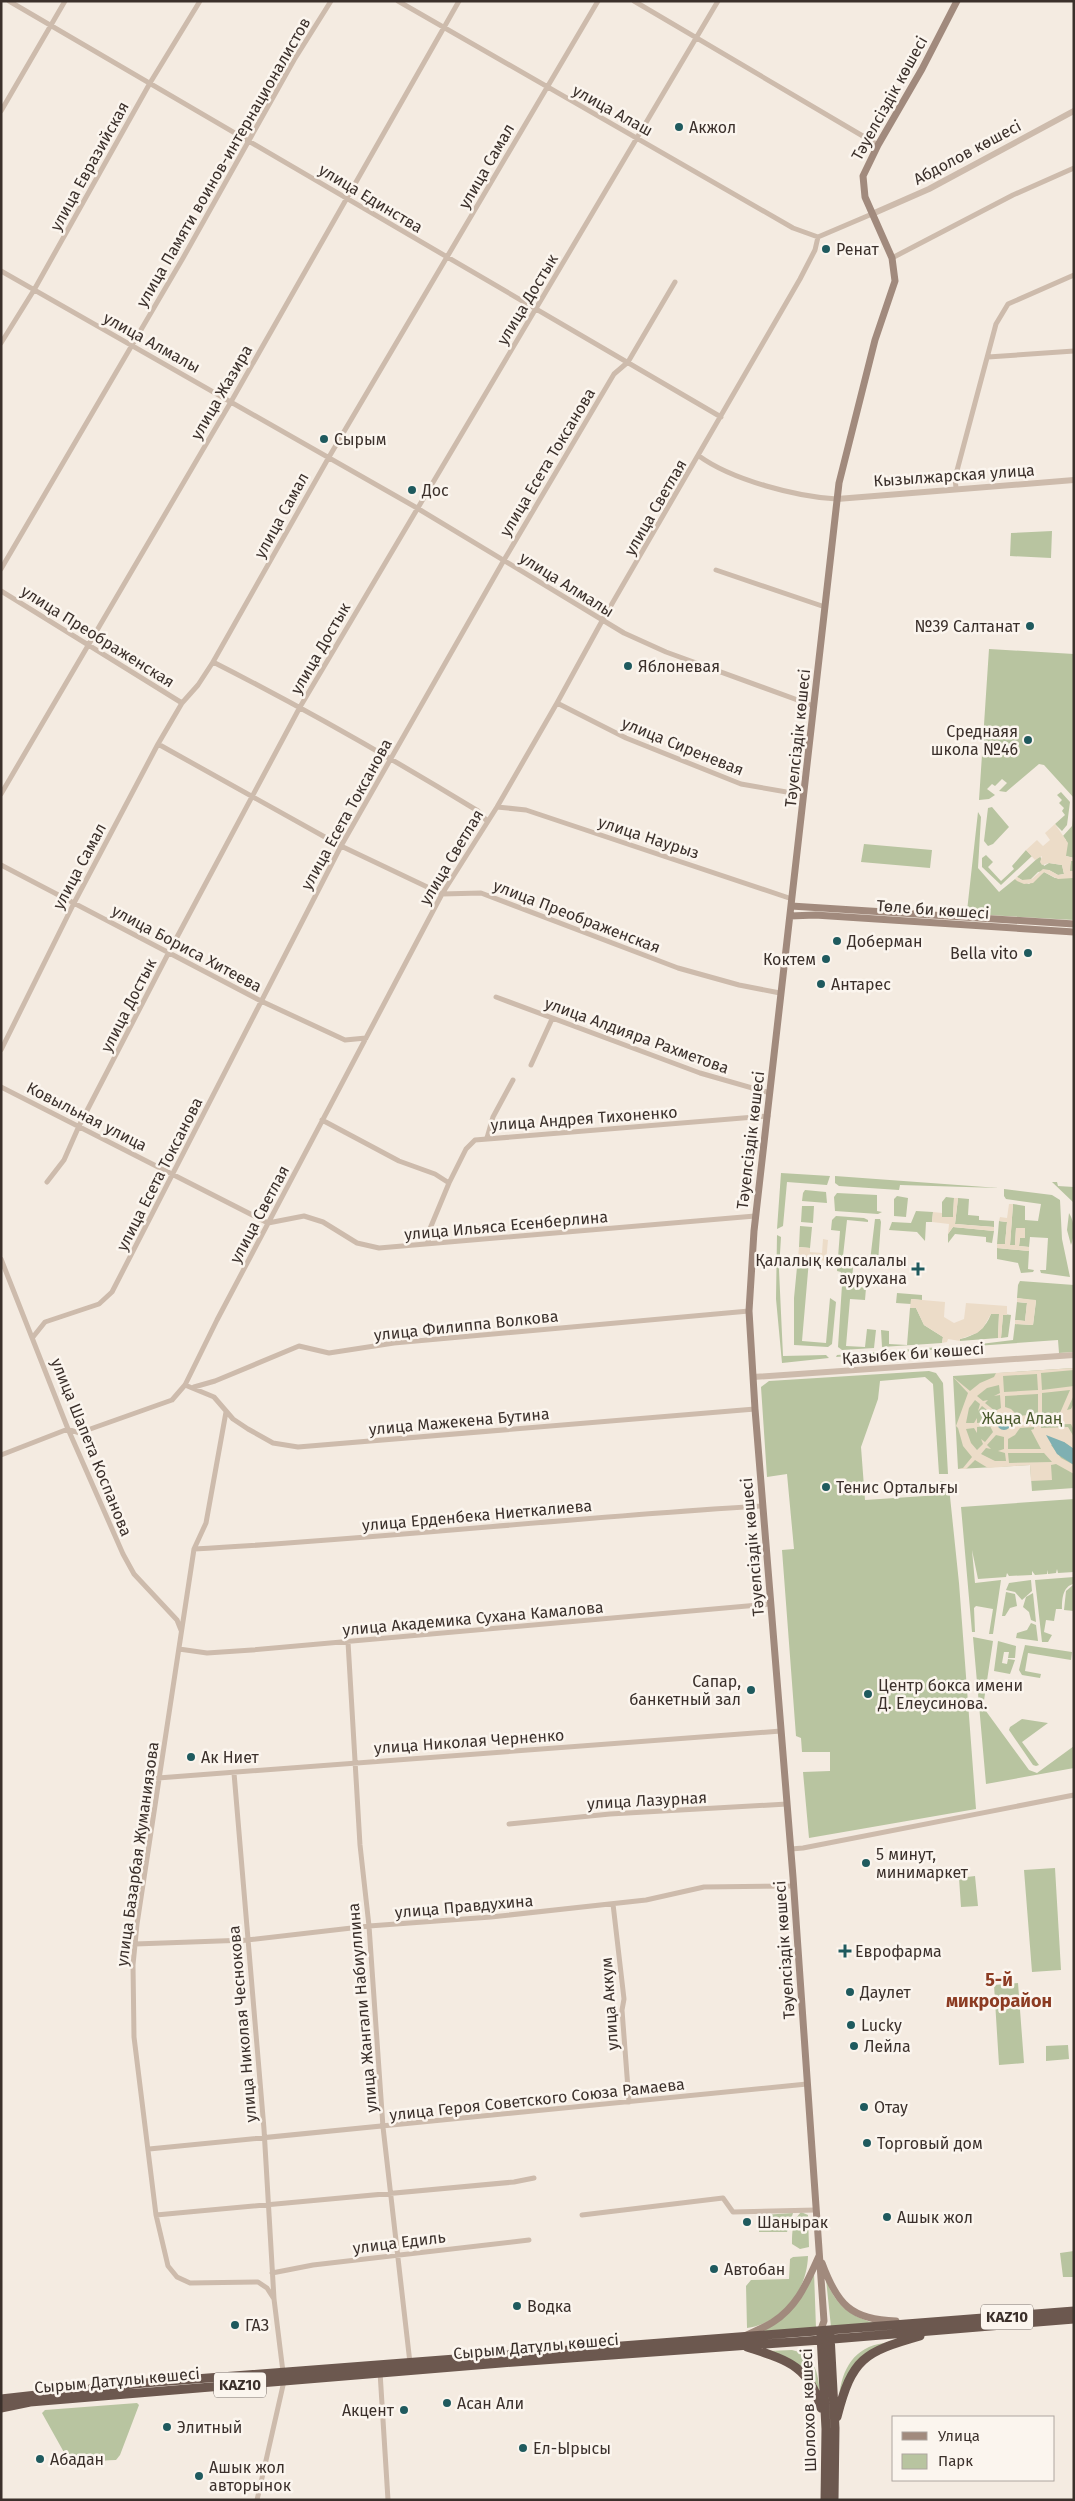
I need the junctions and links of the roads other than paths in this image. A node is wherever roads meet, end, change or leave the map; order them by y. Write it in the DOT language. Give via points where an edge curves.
graph roads {
  1 [pos="9,1"];
  2 [pos="65,1"];
  3 [pos="200,1"];
  4 [pos="331,1"];
  5 [pos="398,1"];
  6 [pos="459,1"];
  7 [pos="598,1"];
  8 [pos="634,1"];
  9 [pos="718,1"];
  10 [pos="957,1"];
  11 [pos="51,25"];
  12 [pos="444,28"];
  13 [pos="698,38"];
  14 [pos="150,82"];
  15 [pos="547,87"];
  16 [pos="1,111"];
  17 [pos="1074,111"];
  18 [pos="637,138"];
  19 [pos="248,139"];
  20 [pos="878,145"];
  21 [pos="1074,168"];
  22 [pos="346,198"];
  23 [pos="872,214"];
  24 [pos="818,238"];
  25 [pos="446,258"];
  26 [pos="892,258"];
  27 [pos="1,272"];
  28 [pos="1074,275"];
  29 [pos="675,282"];
  30 [pos="34,290"];
  31 [pos="535,309"];
  32 [pos="1,343"];
  33 [pos="130,344"];
  34 [pos="1074,351"];
  35 [pos="988,357"];
  36 [pos="628,362"];
  37 [pos="232,400"];
  38 [pos="721,417"];
  39 [pos="329,456"];
  40 [pos="699,456"];
  41 [pos="1074,480"];
  42 [pos="956,488"];
  43 [pos="837,499"];
  44 [pos="418,508"];
  45 [pos="504,560"];
  46 [pos="1,569"];
  47 [pos="716,570"];
  48 [pos="1,591"];
  49 [pos="825,607"];
  50 [pos="602,621"];
  51 [pos="88,642"];
  52 [pos="213,662"];
  53 [pos="182,702"];
  54 [pos="557,703"];
  55 [pos="814,706"];
  56 [pos="300,707"];
  57 [pos="158,744"];
  58 [pos="390,758"];
  59 [pos="1,794"];
  60 [pos="804,795"];
  61 [pos="252,796"];
  62 [pos="497,807"];
  63 [pos="487,821"];
  64 [pos="341,846"];
  65 [pos="1,864"];
  66 [pos="442,894"];
  67 [pos="74,903"];
  68 [pos="792,903"];
  69 [pos="790,916"];
  70 [pos="1074,924"];
  71 [pos="1074,932"];
  72 [pos="169,952"];
  73 [pos="780,993"];
  74 [pos="496,997"];
  75 [pos="261,1001"];
  76 [pos="552,1019"];
  77 [pos="366,1038"];
  78 [pos="1,1050"];
  79 [pos="532,1065"];
  80 [pos="513,1080"];
  81 [pos="1,1087"];
  82 [pos="770,1093"];
  83 [pos="768,1116"];
  84 [pos="322,1120"];
  85 [pos="79,1126"];
  86 [pos="487,1138"];
  87 [pos="172,1173"];
  88 [pos="47,1182"];
  89 [pos="449,1183"];
  90 [pos="755,1216"];
  91 [pos="268,1223"];
  92 [pos="428,1243"];
  93 [pos="1,1259"];
  94 [pos="749,1311"];
  95 [pos="33,1337"];
  96 [pos="1074,1355"];
  97 [pos="753,1377"];
  98 [pos="185,1385"];
  99 [pos="194,1387"];
  100 [pos="755,1409"];
  101 [pos="226,1412"];
  102 [pos="68,1429"];
  103 [pos="1,1455"];
  104 [pos="762,1506"];
  105 [pos="194,1548"];
  106 [pos="770,1604"];
  107 [pos="181,1630"];
  108 [pos="348,1642"];
  109 [pos="179,1648"];
  110 [pos="781,1731"];
  111 [pos="355,1762"];
  112 [pos="234,1773"];
  113 [pos="158,1778"];
  114 [pos="1074,1795"];
  115 [pos="787,1804"];
  116 [pos="509,1824"];
  117 [pos="791,1849"];
  118 [pos="794,1886"];
  119 [pos="613,1904"];
  120 [pos="369,1926"];
  121 [pos="247,1940"];
  122 [pos="135,1944"];
  123 [pos="807,2084"];
  124 [pos="629,2102"];
  125 [pos="383,2127"];
  126 [pos="263,2139"];
  127 [pos="149,2149"];
  128 [pos="534,2178"];
  129 [pos="391,2192"];
  130 [pos="267,2204"];
  131 [pos="816,2210"];
  132 [pos="156,2214"];
  133 [pos="582,2215"];
  134 [pos="529,2240"];
  135 [pos="399,2254"];
  136 [pos="819,2256"];
  137 [pos="272,2273"];
  138 [pos="274,2299"];
  139 [pos="1074,2311"];
  140 [pos="1029,2319"];
  141 [pos="1074,2319"];
  142 [pos="940,2326"];
  143 [pos="825,2336"];
  144 [pos="743,2341"];
  145 [pos="410,2366"];
  146 [pos="380,2369"];
  147 [pos="283,2376"];
  148 [pos="1,2399"];
  149 [pos="1,2408"];
  150 [pos="830,2428"];
  151 [pos="834,2497"];
  152 [pos="257,2500"];
  153 [pos="388,2500"];
  154 [pos="825,2500"];
  1 -- 11 [label="street, улица Единства"];
  2 -- 11 [label="street"];
  3 -- 14 [label="street, улица Евразийская"];
  4 -- 19 [label="street, улица Памяти воинов-интернационалистов"];
  5 -- 12 [label="street, улица Алаш"];
  6 -- 12 [label="street, улица Жазира"];
  7 -- 15 [label="street, улица Самал"];
  8 -- 13 [label="street"];
  9 -- 13 [label="street, улица Достык"];
  10 -- 20 [label="main road, Тәуелсіздік көшесі"];
  11 -- 14 [label="street, улица Единства"];
  11 -- 16 [label="street"];
  12 -- 15 [label="street, улица Алаш"];
  12 -- 22 [label="street, улица Жазира"];
  13 -- 18 [label="street, улица Достык"];
  13 -- 20 [label="street"];
  14 -- 19 [label="street, улица Единства"];
  14 -- 30 [label="street, улица Евразийская"];
  15 -- 18 [label="street, улица Алаш"];
  15 -- 25 [label="street, улица Самал"];
  17 -- 23 [label="street, Абдолов көшесі" via="929,189"];
  18 -- 24 [label="street, улица Алаш" via="794,228"];
  18 -- 31 [label="street, улица Достык"];
  19 -- 22 [label="street, улица Единства"];
  19 -- 33 [label="street, улица Памяти воинов-интернационалистов" via="188,250"];
  20 -- 23 [label="main road, Тәуелсіздік көшесі" via="863,176 865,197"];
  21 -- 26 [label="street" via="1012,195"];
  22 -- 25 [label="street, улица Единства"];
  22 -- 37 [label="street, улица Жазира"];
  23 -- 24 [label="street"];
  23 -- 26 [label="main road, Тәуелсіздік көшесі"];
  24 -- 38 [label="street, улица Светлая" via="800,279"];
  25 -- 31 [label="street, улица Единства"];
  25 -- 39 [label="street, улица Самал"];
  26 -- 43 [label="main road, Тәуелсіздік көшесі" via="895,271 893,292 875,340"];
  27 -- 30 [label="street, улица Алмалы"];
  28 -- 35 [label="street" via="1008,304 996,324"];
  29 -- 36 [label="street, улица Есета Токсанова"];
  30 -- 32 [label="street, улица Евразийская"];
  30 -- 33 [label="street, улица Алмалы"];
  31 -- 36 [label="street, улица Единства"];
  31 -- 44 [label="street, улица Достык"];
  33 -- 37 [label="street, улица Алмалы"];
  33 -- 46 [label="street, улица Памяти воинов-интернационалистов"];
  34 -- 35 [label="street"];
  35 -- 42 [label="street" via="955,478"];
  36 -- 38 [label="street, улица Единства"];
  36 -- 45 [label="street, улица Есета Токсанова" via="614,374"];
  37 -- 39 [label="street, улица Алмалы"];
  37 -- 51 [label="street, улица Жазира"];
  38 -- 40 [label="street, улица Светлая"];
  39 -- 44 [label="street, улица Алмалы"];
  39 -- 52 [label="street, улица Самал"];
  40 -- 43 [label="street" via="710,464 768,486 812,498"];
  40 -- 50 [label="street, улица Светлая"];
  41 -- 42 [label="street, Кызылжарская улица"];
  42 -- 43 [label="street, Кызылжарская улица"];
  43 -- 49 [label="main road, Тәуелсіздік көшесі"];
  44 -- 45 [label="street, улица Алмалы"];
  44 -- 56 [label="street, улица Достык"];
  45 -- 50 [label="street, улица Алмалы"];
  45 -- 58 [label="street, улица Есета Токсанова"];
  47 -- 49 [label="street"];
  48 -- 51 [label="street, улица Преображенская"];
  49 -- 55 [label="main road, Тәуелсіздік көшесі"];
  50 -- 54 [label="street, улица Светлая"];
  50 -- 55 [label="street, улица Алмалы" via="666,652"];
  51 -- 53 [label="street, улица Преображенская"];
  51 -- 59 [label="street, улица Жазира"];
  52 -- 53 [label="street, улица Самал"];
  52 -- 56 [label="street"];
  53 -- 57 [label="street, улица Самал"];
  54 -- 60 [label="street, улица Сиреневая" via="626,738 741,784"];
  54 -- 62 [label="street, улица Светлая"];
  55 -- 60 [label="main road, Тәуелсіздік көшесі"];
  56 -- 58 [label="street"];
  56 -- 61 [label="street, улица Достык"];
  57 -- 61 [label="street, улица Преображенская"];
  57 -- 67 [label="street, улица Самал"];
  58 -- 63 [label="street" via="478,811"];
  58 -- 64 [label="street, улица Есета Токсанова"];
  60 -- 68 [label="main road, Тәуелсіздік көшесі"];
  61 -- 64 [label="street, улица Преображенская"];
  61 -- 72 [label="street, улица Достык"];
  62 -- 63 [label="street, улица Светлая"];
  62 -- 68 [label="street, улица Наурыз" via="526,810"];
  63 -- 66 [label="street, улица Светлая"];
  64 -- 66 [label="street, улица Преображенская"];
  64 -- 75 [label="street, улица Есета Токсанова"];
  65 -- 67 [label="street, улица Бориса Хитеева"];
  66 -- 73 [label="street, улица Преображенская" via="481,893 678,968 739,986"];
  66 -- 77 [label="street, улица Светлая"];
  67 -- 72 [label="street, улица Бориса Хитеева"];
  67 -- 78 [label="street, улица Самал"];
  68 -- 69 [label="main road, Тәуелсіздік көшесі"];
  68 -- 70 [label="main road, Төле би көшесі"];
  69 -- 71 [label="main road, Төле би көшесі"];
  69 -- 73 [label="main road, Тәуелсіздік көшесі"];
  72 -- 75 [label="street, улица Бориса Хитеева"];
  72 -- 85 [label="street, улица Достык"];
  73 -- 82 [label="main road, Тәуелсіздік көшесі"];
  74 -- 76 [label="street, улица Алдияра Рахметова"];
  75 -- 77 [label="street, улица Бориса Хитеева" via="345,1040"];
  75 -- 87 [label="street, улица Есета Токсанова"];
  76 -- 79 [label="street"];
  76 -- 82 [label="street, улица Алдияра Рахметова" via="700,1073"];
  77 -- 84 [label="street, улица Светлая"];
  80 -- 86 [label="street"];
  81 -- 85 [label="street, Ковыльная улица"];
  82 -- 83 [label="main road, Тәуелсіздік көшесі"];
  83 -- 86 [label="street, улица Андрея Тихоненко"];
  83 -- 90 [label="main road, Тәуелсіздік көшесі"];
  84 -- 89 [label="street" via="399,1161 435,1174"];
  84 -- 91 [label="street, улица Светлая"];
  85 -- 87 [label="street, Ковыльная улица"];
  85 -- 88 [label="street, улица Достык" via="64,1160"];
  86 -- 89 [label="street, улица Андрея Тихоненко" via="475,1140 466,1148"];
  87 -- 91 [label="street, Ковыльная улица"];
  87 -- 95 [label="street, улица Есета Токсанова" via="112,1292 99,1304 45,1322"];
  89 -- 92 [label="street, улица Андрея Тихоненко" via="429,1232"];
  90 -- 92 [label="street, улица Ильяса Есенберлина"];
  90 -- 94 [label="main road, Тәуелсіздік көшесі"];
  91 -- 92 [label="street, улица Ильяса Есенберлина" via="304,1216 323,1222 357,1243 379,1248"];
  91 -- 98 [label="street, улица Светлая"];
  93 -- 95 [label="street, улица Шапета Коспанова"];
  94 -- 97 [label="main road, Тәуелсіздік көшесі"];
  94 -- 99 [label="street, улица Филиппа Волкова" via="394,1343 329,1352 299,1346"];
  95 -- 102 [label="street, улица Шапета Коспанова"];
  96 -- 97 [label="street, Қазыбек би көшесі"];
  97 -- 100 [label="main road, Тәуелсіздік көшесі"];
  98 -- 99 [label="street, улица Мажекена Бутина"];
  98 -- 102 [label="street, улица Светлая" via="172,1400 80,1433"];
  99 -- 101 [label="street, улица Мажекена Бутина" via="214,1397"];
  100 -- 101 [label="street, улица Мажекена Бутина" via="298,1447 273,1442 239,1424"];
  100 -- 104 [label="main road, Тәуелсіздік көшесі"];
  101 -- 105 [label="street" via="206,1523"];
  102 -- 103 [label="street"];
  102 -- 107 [label="street, улица Шапета Коспанова" via="134,1574 177,1620"];
  104 -- 105 [label="street, улица Ерденбека Ниеткалиева" via="307,1543"];
  104 -- 106 [label="main road, Тәуелсіздік көшесі"];
  105 -- 107 [label="street"];
  106 -- 108 [label="street, улица Академика Сухана Камалова"];
  106 -- 110 [label="main road, Тәуелсіздік көшесі"];
  107 -- 109 [label="street, улица Базарбая Жуманиязова"];
  108 -- 109 [label="street, улица Академика Сухана Камалова" via="207,1653"];
  108 -- 111 [label="street, улица Жангали Набиуллина"];
  109 -- 113 [label="street, улица Базарбая Жуманиязова"];
  110 -- 111 [label="street, улица Николая Черненко"];
  110 -- 115 [label="main road, Тәуелсіздік көшесі"];
  111 -- 112 [label="street, улица Николая Черненко"];
  111 -- 120 [label="street, улица Жангали Набиуллина"];
  112 -- 113 [label="street, улица Николая Черненко"];
  112 -- 121 [label="street, улица Николая Чеснокова"];
  113 -- 122 [label="street, улица Базарбая Жуманиязова"];
  114 -- 117 [label="street"];
  115 -- 116 [label="street, улица Лазурная" via="610,1814"];
  115 -- 117 [label="main road, Тәуелсіздік көшесі"];
  117 -- 118 [label="main road, Тәуелсіздік көшесі"];
  118 -- 119 [label="street, улица Правдухина" via="704,1887"];
  118 -- 123 [label="main road, Тәуелсіздік көшесі"];
  119 -- 120 [label="street, улица Правдухина"];
  119 -- 124 [label="street, улица Аккум" via="624,1999 622,2010"];
  120 -- 121 [label="street, улица Правдухина"];
  120 -- 125 [label="street, улица Жангали Набиуллина"];
  121 -- 122 [label="street, улица Правдухина"];
  121 -- 126 [label="street, улица Николая Чеснокова"];
  122 -- 127 [label="street, улица Базарбая Жуманиязова" via="134,2037"];
  123 -- 124 [label="street, улица Героя Советского Союза Рамаева"];
  123 -- 131 [label="main road, Тәуелсіздік көшесі"];
  124 -- 125 [label="street, улица Героя Советского Союза Рамаева"];
  125 -- 126 [label="street, улица Героя Советского Союза Рамаева"];
  125 -- 129 [label="street, улица Жангали Набиуллина"];
  126 -- 127 [label="street, улица Героя Советского Союза Рамаева"];
  126 -- 130 [label="street, улица Николая Чеснокова"];
  127 -- 132 [label="street, улица Базарбая Жуманиязова"];
  128 -- 129 [label="street"];
  129 -- 130 [label="street"];
  129 -- 135 [label="street, улица Жангали Набиуллина"];
  130 -- 132 [label="street"];
  130 -- 137 [label="street, улица Николая Чеснокова"];
  131 -- 133 [label="street" via="733,2212 723,2198"];
  131 -- 136 [label="main road, Тәуелсіздік көшесі"];
  132 -- 138 [label="street, улица Базарбая Жуманиязова" via="165,2259 177,2277 190,2283 252,2281 267,2288"];
  134 -- 135 [label="street, улица Едиль"];
  135 -- 137 [label="street, улица Едиль"];
  135 -- 145 [label="street, улица Жангали Набиуллина"];
  136 -- 142 [label="main road" via="837,2296 853,2312 878,2321"];
  136 -- 143 [label="main road, Тәуелсіздік көшесі"];
  136 -- 144 [label="main road" via="802,2293 790,2308"];
  137 -- 138 [label="street, улица Николая Чеснокова"];
  138 -- 147 [label="street, улица Николая Чеснокова"];
  139 -- 140 [label="highway, Сырым Датұлы көшесі / KAZ10"];
  140 -- 141 [label="highway, Сырым Датұлы көшесі / KAZ10"];
  140 -- 142 [label="highway, Сырым Датұлы көшесі / KAZ10"];
  142 -- 143 [label="highway, Сырым Датұлы көшесі / KAZ10"];
  142 -- 150 [label="highway" via="881,2347 858,2364"];
  143 -- 144 [label="highway, Сырым Датұлы көшесі / KAZ10"];
  143 -- 150 [label="highway, Шолохов көшесі"];
  144 -- 145 [label="highway, Сырым Датұлы көшесі / KAZ10"];
  144 -- 150 [label="highway" via="801,2370 813,2384"];
  145 -- 146 [label="highway, Сырым Датұлы көшесі / KAZ10"];
  146 -- 147 [label="highway, Сырым Датұлы көшесі / KAZ10"];
  146 -- 153 [label="street"];
  147 -- 148 [label="highway, Сырым Датұлы көшесі / KAZ10" via="144,2383"];
  147 -- 149 [label="highway, Сырым Датұлы көшесі / KAZ10" via="30,2402"];
  147 -- 152 [label="street, улица Николая Чеснокова"];
  150 -- 151 [label="highway, Шолохов көшесі"];
  150 -- 154 [label="highway, Шолохов көшесі"];
}
